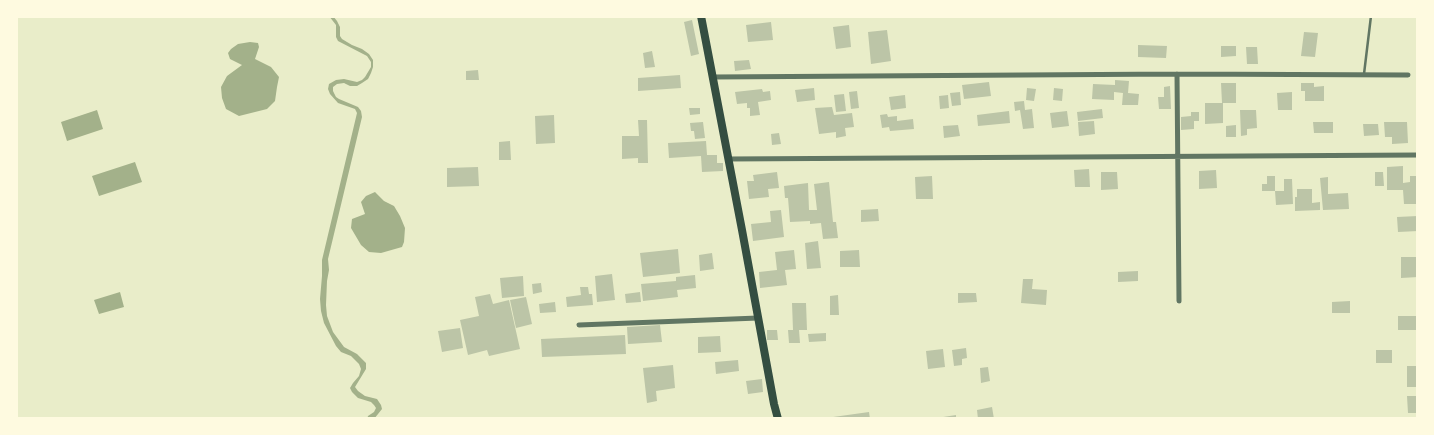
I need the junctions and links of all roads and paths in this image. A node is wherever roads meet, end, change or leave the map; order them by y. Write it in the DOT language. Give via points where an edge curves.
graph roads {
  1 [pos="701,16"];
  2 [pos="1371,16"];
  3 [pos="1177,74"];
  4 [pos="1364,75"];
  5 [pos="1408,75"];
  6 [pos="713,78"];
  7 [pos="1418,154"];
  8 [pos="1178,156"];
  9 [pos="728,159"];
  10 [pos="1179,301"];
  11 [pos="758,318"];
  12 [pos="579,326"];
  13 [pos="778,419"];
  1 -- 6 [label="main road"];
  2 -- 4 [label="lane"];
  3 -- 4 [label="street"];
  3 -- 6 [label="street"];
  3 -- 8 [label="street"];
  4 -- 5 [label="street"];
  6 -- 9 [label="main road"];
  7 -- 8 [label="street"];
  8 -- 9 [label="street"];
  8 -- 10 [label="street"];
  9 -- 11 [label="main road"];
  11 -- 12 [label="street"];
  11 -- 13 [label="main road"];
}
